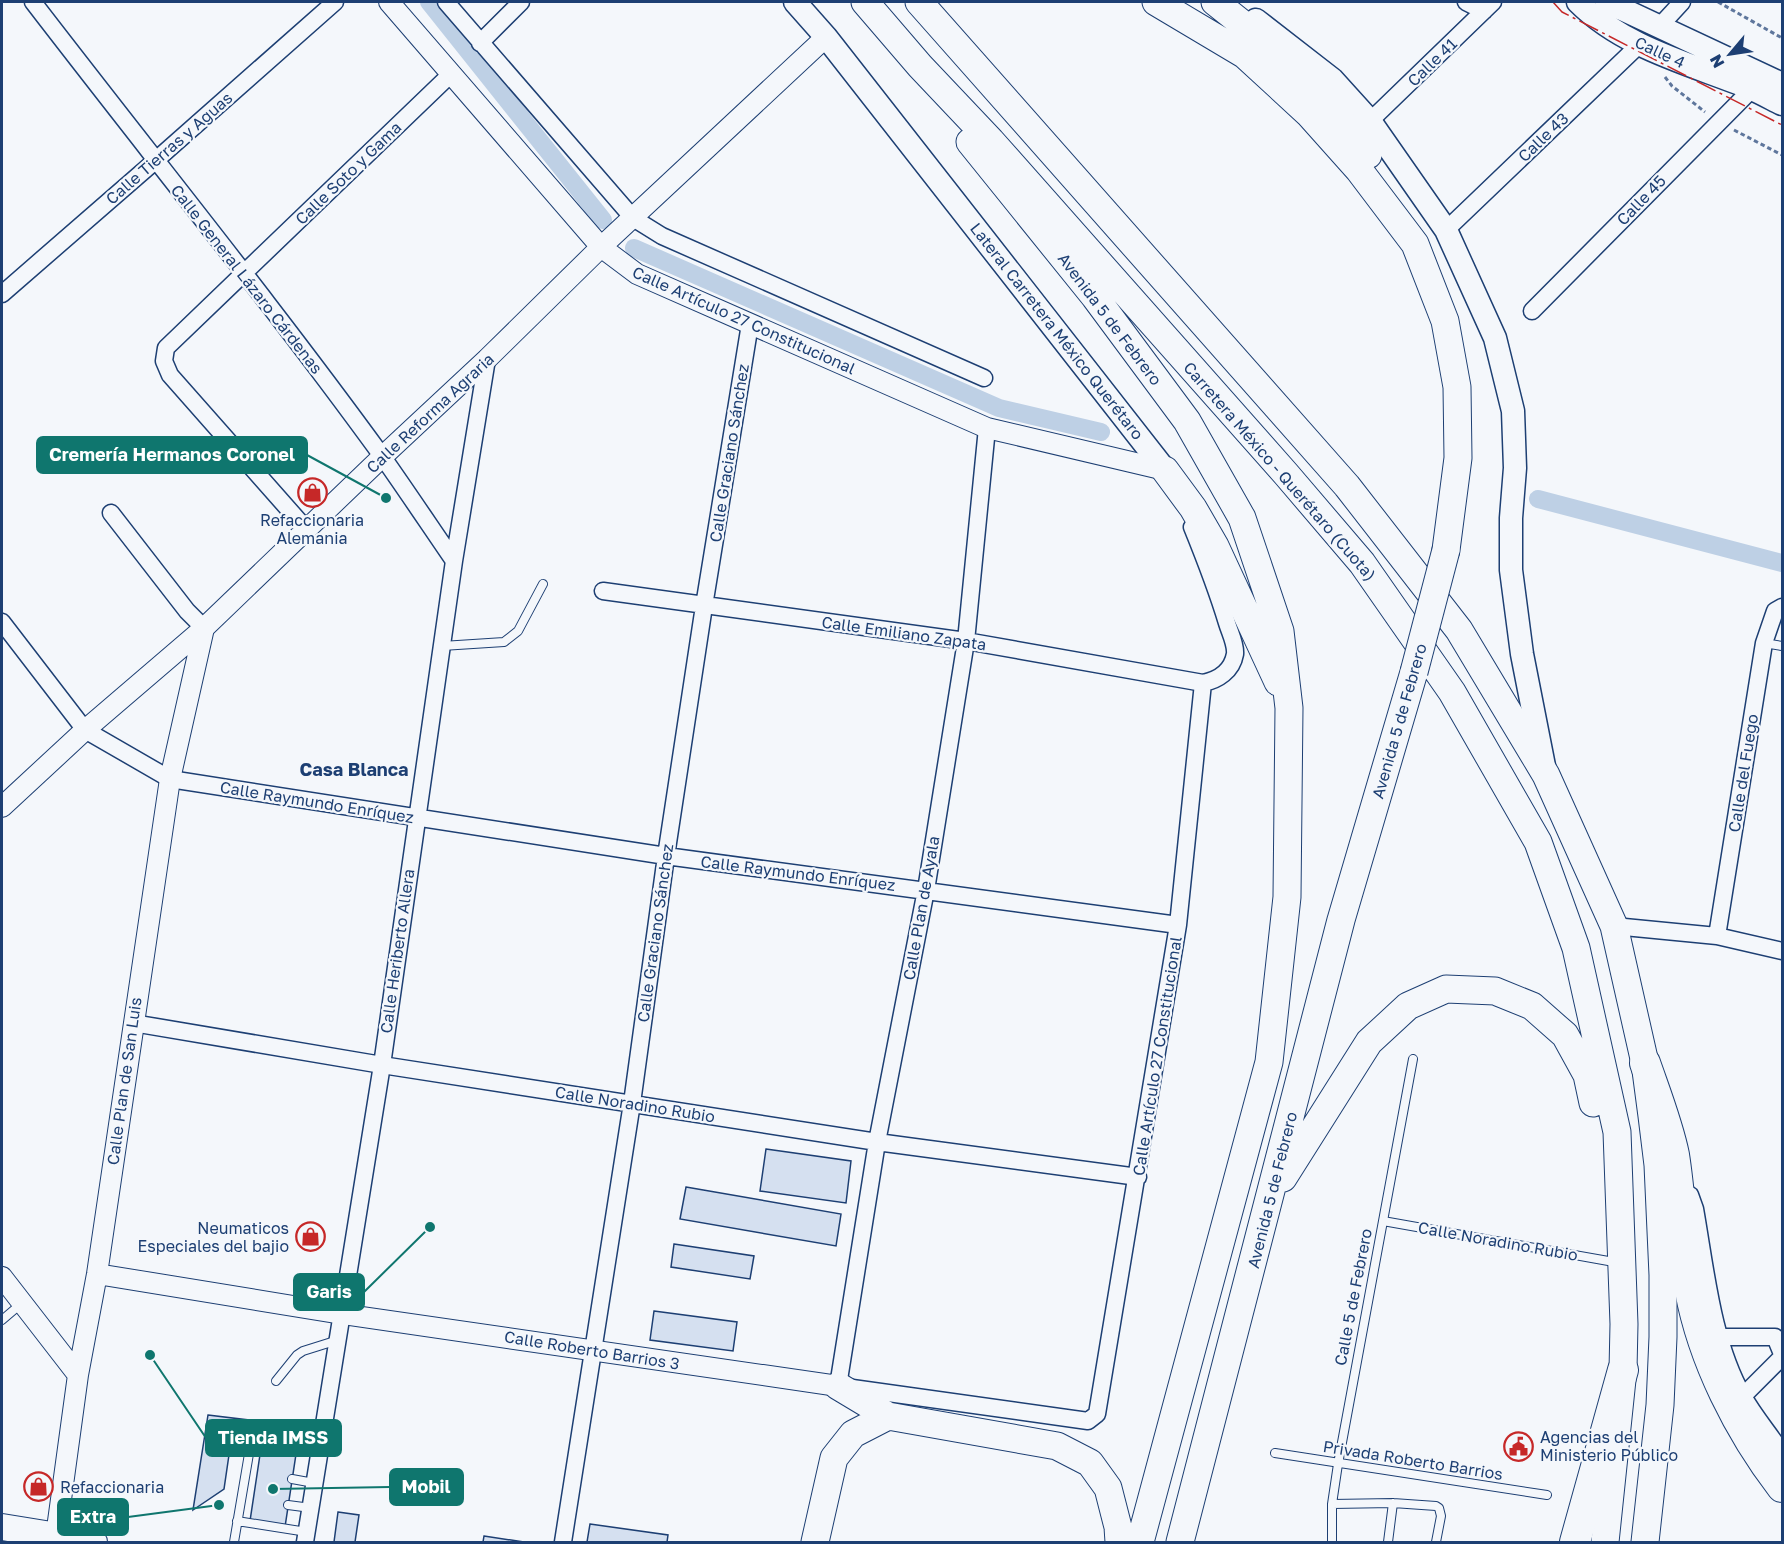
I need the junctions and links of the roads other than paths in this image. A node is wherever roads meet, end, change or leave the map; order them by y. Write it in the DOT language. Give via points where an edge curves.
graph roads {
  1 [pos="33,2"];
  2 [pos="335,2"];
  3 [pos="389,2"];
  4 [pos="446,2"];
  5 [pos="521,2"];
  6 [pos="795,2"];
  7 [pos="865,2"];
  8 [pos="919,2"];
  9 [pos="1156,2"];
  10 [pos="1215,2"];
  11 [pos="1227,2"];
  12 [pos="1466,2"];
  13 [pos="1578,2"];
  14 [pos="1607,2"];
  15 [pos="1682,2"];
  16 [pos="1488,6"];
  17 [pos="1659,27"];
  18 [pos="826,37"];
  19 [pos="480,43"];
  20 [pos="1641,44"];
  21 [pos="920,66"];
  22 [pos="453,73"];
  23 [pos="1752,89"];
  24 [pos="1782,89"];
  25 [pos="1370,121"];
  26 [pos="155,161"];
  27 [pos="633,218"];
  28 [pos="1446,230"];
  29 [pos="1415,244"];
  30 [pos="601,247"];
  31 [pos="244,273"];
  32 [pos="2,294"];
  33 [pos="1532,311"];
  34 [pos="750,324"];
  35 [pos="488,359"];
  36 [pos="984,378"];
  37 [pos="987,428"];
  38 [pos="382,457"];
  39 [pos="1165,470"];
  40 [pos="111,513"];
  41 [pos="306,529"];
  42 [pos="454,561"];
  43 [pos="543,584"];
  44 [pos="603,591"];
  45 [pos="704,606"];
  46 [pos="1779,609"];
  47 [pos="2,622"];
  48 [pos="204,628"];
  49 [pos="966,641"];
  50 [pos="1764,643"];
  51 [pos="441,646"];
  52 [pos="1782,646"];
  53 [pos="1203,683"];
  54 [pos="1289,708"];
  55 [pos="85,730"];
  56 [pos="1546,775"];
  57 [pos="170,779"];
  58 [pos="2,807"];
  59 [pos="416,818"];
  60 [pos="666,856"];
  61 [pos="926,890"];
  62 [pos="1178,925"];
  63 [pos="1614,926"];
  64 [pos="1717,936"];
  65 [pos="1782,951"];
  66 [pos="132,1023"];
  67 [pos="1413,1059"];
  68 [pos="1646,1063"];
  69 [pos="382,1065"];
  70 [pos="632,1103"];
  71 [pos="877,1142"];
  72 [pos="1673,1153"];
  73 [pos="1138,1177"];
  74 [pos="1270,1199"];
  75 [pos="1383,1221"];
  76 [pos="1614,1262"];
  77 [pos="97,1274"];
  78 [pos="2,1280"];
  79 [pos="22,1303"];
  80 [pos="342,1314"];
  81 [pos="3,1316"];
  82 [pos="1624,1324"];
  83 [pos="1779,1336"];
  84 [pos="1720,1337"];
  85 [pos="338,1340"];
  86 [pos="593,1351"];
  87 [pos="1782,1356"];
  88 [pos="1623,1370"];
  89 [pos="78,1375"];
  90 [pos="276,1381"];
  91 [pos="838,1386"];
  92 [pos="1743,1396"];
  93 [pos="888,1416"];
  94 [pos="1088,1421"];
  95 [pos="1275,1453"];
  96 [pos="1782,1453"];
  97 [pos="319,1454"];
  98 [pos="1338,1464"];
  99 [pos="247,1470"];
  100 [pos="257,1472"];
  101 [pos="292,1479"];
  102 [pos="314,1482"];
  103 [pos="1782,1486"];
  104 [pos="1547,1495"];
  105 [pos="242,1497"];
  106 [pos="253,1499"];
  107 [pos="1393,1503"];
  108 [pos="1332,1504"];
  109 [pos="288,1505"];
  110 [pos="310,1508"];
  111 [pos="237,1521"];
  112 [pos="2,1527"];
  113 [pos="56,1536"];
  114 [pos="306,1537"];
  115 [pos="94,1542"];
  116 [pos="234,1542"];
  117 [pos="563,1542"];
  118 [pos="815,1542"];
  119 [pos="1119,1542"];
  120 [pos="1140,1542"];
  121 [pos="1180,1542"];
  122 [pos="1332,1542"];
  123 [pos="1388,1542"];
  124 [pos="1436,1542"];
  125 [pos="1575,1542"];
  126 [pos="1605,1542"];
  127 [pos="1645,1542"];
  1 -- 26 [label="street, Calle General Lázaro Cárdenas"];
  2 -- 26 [label="street, Calle Tierras y Aguas"];
  3 -- 22 [label="street, Calle Artículo 27 Constitucional"];
  4 -- 19 [label="street"];
  5 -- 19 [label="street"];
  6 -- 18 [label="main road, Lateral Carretera México Querétaro"];
  7 -- 21 [label="highway, Carretera México - Querétaro (Cuota)"];
  8 -- 56 [label="highway" via="1347,486 1459,630"];
  9 -- 29 [label="highway, Avenida 5 de Febrero" via="1245,55 1309,114 1359,170"];
  10 -- 29 [label="highway" via="1320,94 1368,155"];
  11 -- 25 [label="main road" via="1332,79"];
  12 -- 16 [label="street"];
  13 -- 20 [label="main road, Calle 4" via="1612,29"];
  14 -- 17 [label="main road, Calle 4"];
  15 -- 17 [label="street"];
  16 -- 25 [label="street, Calle 41"];
  17 -- 24 [label="main road, Calle 4"];
  18 -- 27 [label="street, Calle Reforma Agraria"];
  18 -- 39 [label="main road, Lateral Carretera México Querétaro"];
  19 -- 27 [label="street"];
  20 -- 23 [label="main road, Calle 4"];
  20 -- 28 [label="street, Calle 43"];
  21 -- 54 [label="highway, Avenida 5 de Febrero" via="978,154 1095,297 1192,431 1242,518 1280,631"];
  21 -- 82 [label="highway, Carretera México - Querétaro (Cuota)" via="991,141 1362,563 1452,692 1538,842 1576,948 1617,1132"];
  22 -- 30 [label="street, Calle Artículo 27 Constitucional"];
  22 -- 31 [label="street, Calle Soto y Gama"];
  23 -- 24 [label="main road, Calle 4"];
  23 -- 33 [label="street, Calle 45"];
  25 -- 28 [label="main road"];
  26 -- 31 [label="street, Calle General Lázaro Cárdenas"];
  26 -- 32 [label="street, Calle Tierras y Aguas"];
  27 -- 30 [label="street, Calle Reforma Agraria"];
  27 -- 36 [label="street" via="662,236"];
  28 -- 56 [label="main road" via="1495,339 1514,411 1510,570"];
  29 -- 74 [label="highway, Avenida 5 de Febrero, bridge" via="1445,321 1457,387 1458,458 1446,550 1341,920"];
  30 -- 34 [label="street, Calle Artículo 27 Constitucional" via="637,274"];
  30 -- 35 [label="street, Calle Reforma Agraria"];
  31 -- 38 [label="street, Calle General Lázaro Cárdenas"];
  31 -- 41 [label="street, Calle Soto y Gama" via="166,348 164,361 170,375"];
  34 -- 37 [label="street, Calle Artículo 27 Constitucional"];
  34 -- 45 [label="street, Calle Graciano Sánchez"];
  35 -- 38 [label="street, Calle Reforma Agraria"];
  35 -- 42 [label="street, Calle Heriberto Allera"];
  37 -- 39 [label="street, Calle Artículo 27 Constitucional"];
  37 -- 49 [label="street, Calle Plan de Ayala"];
  38 -- 41 [label="street, Calle Reforma Agraria"];
  38 -- 42 [label="street, Calle General Lázaro Cárdenas"];
  39 -- 53 [label="street, Lateral Carretera México Querétaro" via="1202,551 1234,646 1235,655 1227,671 1212,682"];
  39 -- 54 [label="highway" via="1194,508 1215,546"];
  40 -- 48 [label="street"];
  41 -- 48 [label="street, Calle Reforma Agraria"];
  42 -- 51 [label="street, Calle Heriberto Allera"];
  43 -- 51 [label="lane" via="512,638 504,642"];
  44 -- 45 [label="street, Calle Emiliano Zapata"];
  45 -- 49 [label="street, Calle Emiliano Zapata"];
  45 -- 60 [label="street, Calle Graciano Sánchez"];
  46 -- 50 [label="street, Calle del Fuego"];
  47 -- 55 [label="street"];
  48 -- 55 [label="street, Calle Reforma Agraria"];
  48 -- 57 [label="street, Calle Plan de San Luis"];
  49 -- 53 [label="street, Calle Emiliano Zapata"];
  49 -- 61 [label="street, Calle Plan de Ayala"];
  50 -- 52 [label="lane"];
  50 -- 64 [label="street, Calle del Fuego"];
  51 -- 59 [label="street, Calle Heriberto Allera"];
  53 -- 62 [label="street, Calle Artículo 27 Constitucional"];
  54 -- 120 [label="highway, Avenida 5 de Febrero" via="1287,897 1269,1062"];
  55 -- 57 [label="street"];
  55 -- 58 [label="street, Calle Reforma Agraria"];
  56 -- 63 [label="highway"];
  57 -- 59 [label="street, Calle Raymundo Enríquez"];
  57 -- 66 [label="street, Calle Plan de San Luis"];
  59 -- 60 [label="street, Calle Raymundo Enríquez"];
  59 -- 69 [label="street, Calle Heriberto Allera"];
  60 -- 61 [label="street, Calle Raymundo Enríquez"];
  60 -- 70 [label="street, Calle Graciano Sánchez"];
  61 -- 62 [label="street, Calle Raymundo Enríquez"];
  61 -- 71 [label="street, Calle Plan de Ayala"];
  62 -- 73 [label="street, Calle Artículo 27 Constitucional"];
  63 -- 64 [label="street"];
  63 -- 68 [label="highway"];
  64 -- 65 [label="street"];
  66 -- 69 [label="street, Calle Noradino Rubio"];
  66 -- 77 [label="street, Calle Plan de San Luis"];
  67 -- 75 [label="lane, Calle 5 de Febrero"];
  68 -- 72 [label="highway"];
  68 -- 127 [label="highway" via="1658,1166 1664,1337"];
  69 -- 70 [label="street, Calle Noradino Rubio"];
  69 -- 80 [label="street, Calle Heriberto Allera"];
  70 -- 71 [label="street, Calle Noradino Rubio"];
  70 -- 86 [label="street, Calle Graciano Sánchez"];
  71 -- 73 [label="street, Calle Noradino Rubio"];
  71 -- 91 [label="street, Calle Plan de Ayala"];
  72 -- 84 [label="street" via="1695,1209"];
  72 -- 103 [label="highway" via="1690,1291 1702,1335 1719,1382"];
  73 -- 94 [label="street, Calle Artículo 27 Constitucional" via="1097,1414"];
  74 -- 76 [label="highway" via="1377,1034 1408,1006 1446,989 1495,991 1532,1006 1565,1035 1587,1075 1605,1154"];
  74 -- 121 [label="highway, Avenida 5 de Febrero"];
  75 -- 76 [label="lane, Calle Noradino Rubio"];
  75 -- 98 [label="lane, Calle 5 de Febrero"];
  76 -- 82 [label="highway"];
  77 -- 80 [label="street, Calle Roberto Barrios 3"];
  77 -- 89 [label="street, Calle Plan de San Luis"];
  78 -- 79 [label="street"];
  79 -- 81 [label="lane"];
  79 -- 89 [label="street"];
  80 -- 85 [label="street, Calle Heriberto Allera"];
  80 -- 86 [label="street, Calle Roberto Barrios 3"];
  82 -- 88 [label="highway, Carretera México - Querétaro (Cuota)"];
  83 -- 84 [label="street"];
  83 -- 87 [label="street"];
  84 -- 92 [label="street"];
  85 -- 90 [label="lane" via="303,1351"];
  85 -- 97 [label="street, Calle Heriberto Allera"];
  86 -- 91 [label="street, Calle Roberto Barrios 3"];
  86 -- 117 [label="street, Calle Graciano Sánchez"];
  87 -- 92 [label="street"];
  88 -- 125 [label="highway"];
  88 -- 126 [label="highway, Carretera México - Querétaro (Cuota)"];
  89 -- 113 [label="street, Calle Plan de San Luis"];
  91 -- 93 [label="highway"];
  91 -- 94 [label="street, Calle Roberto Barrios 3"];
  92 -- 96 [label="street"];
  93 -- 118 [label="highway" via="853,1434 834,1458"];
  93 -- 119 [label="highway" via="1057,1446 1090,1463 1108,1488"];
  95 -- 98 [label="lane, Privada Roberto Barrios"];
  97 -- 99 [label="lane" via="254,1441 249,1446"];
  97 -- 102 [label="street, Calle Heriberto Allera"];
  98 -- 104 [label="lane, Privada Roberto Barrios"];
  98 -- 108 [label="lane, Calle 5 de Febrero"];
  99 -- 100 [label="lane"];
  99 -- 105 [label="lane"];
  101 -- 102 [label="lane"];
  102 -- 110 [label="street, Calle Heriberto Allera"];
  105 -- 106 [label="lane"];
  105 -- 111 [label="lane"];
  107 -- 108 [label="lane"];
  107 -- 123 [label="lane"];
  107 -- 124 [label="lane" via="1439,1508"];
  108 -- 122 [label="lane, Calle 5 de Febrero"];
  109 -- 110 [label="lane"];
  110 -- 114 [label="street, Calle Heriberto Allera"];
  111 -- 114 [label="lane"];
  111 -- 116 [label="lane"];
  112 -- 113 [label="main road"];
  113 -- 115 [label="main road"];
}
